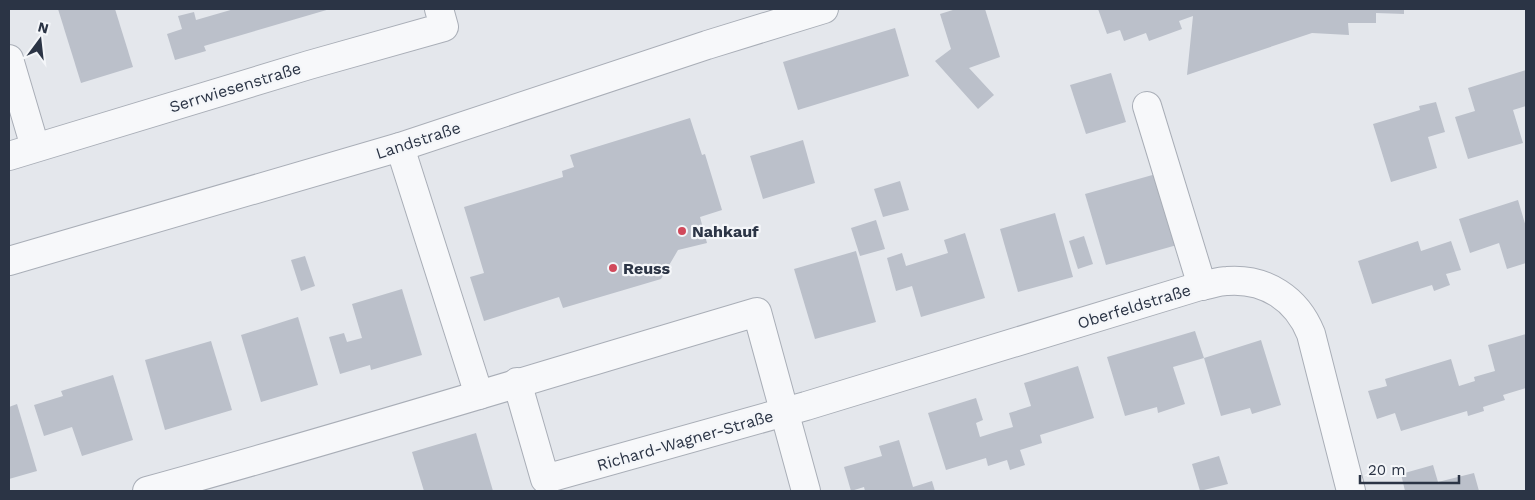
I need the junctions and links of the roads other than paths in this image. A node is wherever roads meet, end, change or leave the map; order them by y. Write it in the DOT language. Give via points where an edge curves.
graph roads {
  1 [pos="438,9"];
  2 [pos="824,9"];
  3 [pos="9,59"];
  4 [pos="1147,106"];
  5 [pos="36,147"];
  6 [pos="400,147"];
  7 [pos="9,156"];
  8 [pos="9,261"];
  9 [pos="1202,286"];
  10 [pos="517,382"];
  11 [pos="479,395"];
  12 [pos="784,412"];
  13 [pos="147,491"];
  14 [pos="806,491"];
  15 [pos="1351,491"];
  1 -- 5 [label="street, Serrwiesenstraße" via="444,27"];
  2 -- 6 [label="street, Landstraße"];
  3 -- 5 [label="street"];
  4 -- 9 [label="street"];
  5 -- 7 [label="street, Serrwiesenstraße"];
  6 -- 8 [label="street, Landstraße"];
  6 -- 11 [label="street"];
  9 -- 12 [label="street, Oberfeldstraße"];
  9 -- 15 [label="street, Oberfeldstraße" via="1226,281 1260,284 1271,288 1305,318"];
  10 -- 11 [label="street, Richard-Wagner-Straße"];
  10 -- 12 [label="street, Richard-Wagner-Straße" via="545,479"];
  10 -- 12 [label="street, Richard-Wagner-Straße" via="757,312"];
  11 -- 13 [label="street, Richard-Wagner-Straße"];
  12 -- 14 [label="street"];
}
